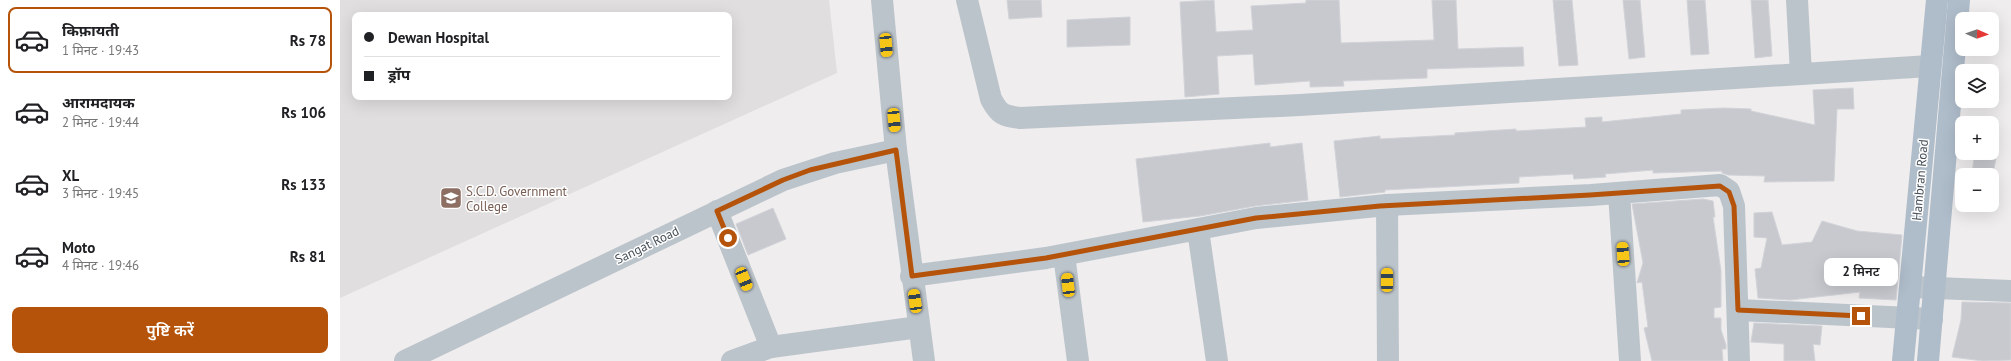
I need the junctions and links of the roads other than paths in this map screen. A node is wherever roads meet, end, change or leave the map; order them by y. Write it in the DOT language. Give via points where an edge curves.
graph roads {
  1 [pos="882,0"];
  2 [pos="967,0"];
  3 [pos="1797,0"];
  4 [pos="1937,0"];
  5 [pos="1958,0"];
  6 [pos="1930,66"];
  7 [pos="1801,74"];
  8 [pos="896,150"];
  9 [pos="1619,193"];
  10 [pos="1387,205"];
  11 [pos="717,211"];
  12 [pos="1198,230"];
  13 [pos="1064,254"];
  14 [pos="912,276"];
  15 [pos="1911,287"];
  16 [pos="1934,288"];
  17 [pos="2011,291"];
  18 [pos="1738,310"];
  19 [pos="1907,318"];
  20 [pos="1932,319"];
  21 [pos="919,327"];
  22 [pos="771,347"];
  23 [pos="405,361"];
  24 [pos="732,361"];
  25 [pos="924,361"];
  26 [pos="1078,361"];
  27 [pos="1217,361"];
  28 [pos="1388,361"];
  29 [pos="1630,361"];
  30 [pos="1739,361"];
  31 [pos="1903,361"];
  32 [pos="1928,361"];
  1 -- 8 [label="street"];
  2 -- 7 [label="street" via="991,99 997,111 1008,117 1300,105"];
  3 -- 7 [label="street"];
  4 -- 6 [label="main road, Hambran Road"];
  5 -- 16 [label="main road, Hambran Road"];
  6 -- 7 [label="street"];
  6 -- 15 [label="main road, Hambran Road"];
  8 -- 11 [label="street, Sangat Road" via="810,170"];
  8 -- 14 [label="street"];
  9 -- 10 [label="street"];
  9 -- 18 [label="street" via="1720,186 1727,189 1734,206"];
  9 -- 29 [label="street"];
  10 -- 12 [label="street" via="1256,218"];
  10 -- 28 [label="street"];
  11 -- 22 [label="street"];
  11 -- 23 [label="street, Sangat Road"];
  12 -- 13 [label="street"];
  12 -- 27 [label="street"];
  13 -- 14 [label="street"];
  13 -- 26 [label="street"];
  14 -- 21 [label="street"];
  15 -- 16 [label="street"];
  15 -- 19 [label="main road, Hambran Road"];
  16 -- 17 [label="street"];
  16 -- 20 [label="main road, Hambran Road"];
  18 -- 19 [label="street"];
  18 -- 30 [label="street"];
  19 -- 20 [label="street"];
  19 -- 31 [label="main road, Hambran Road"];
  20 -- 32 [label="main road, Hambran Road"];
  21 -- 22 [label="street"];
  21 -- 25 [label="street"];
  22 -- 24 [label="street"];
}
